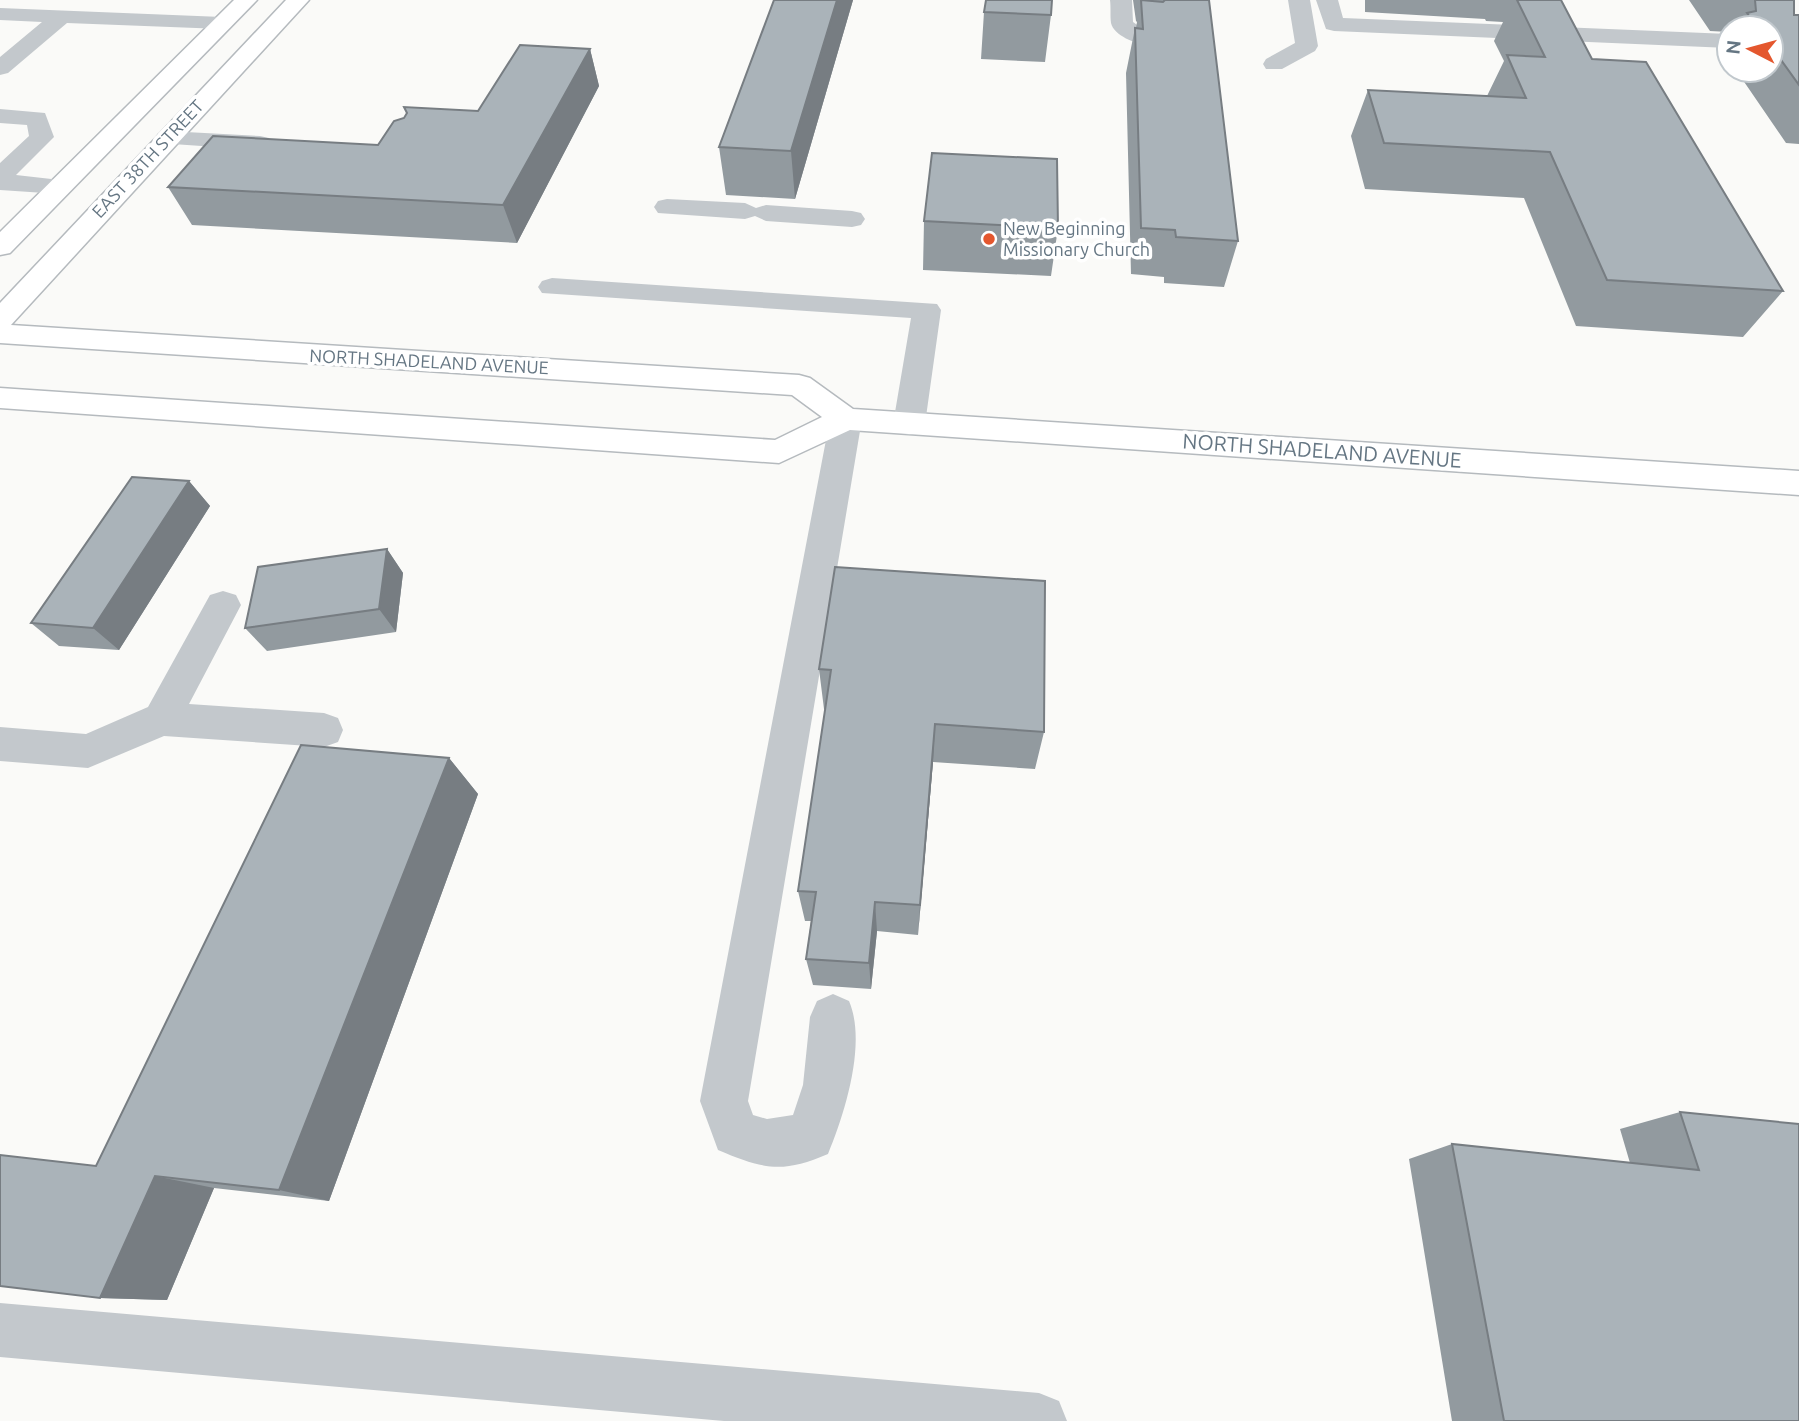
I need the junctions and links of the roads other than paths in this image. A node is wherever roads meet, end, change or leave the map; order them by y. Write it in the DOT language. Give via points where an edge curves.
graph roads {
  1 [pos="246,0"];
  2 [pos="298,0"];
  3 [pos="1121,0"];
  4 [pos="1299,0"];
  5 [pos="1327,0"];
  6 [pos="0,14"];
  7 [pos="62,16"];
  8 [pos="222,23"];
  9 [pos="1146,39"];
  10 [pos="1715,40"];
  11 [pos="1273,64"];
  12 [pos="0,68"];
  13 [pos="0,116"];
  14 [pos="167,138"];
  15 [pos="288,144"];
  16 [pos="0,177"];
  17 [pos="0,183"];
  18 [pos="60,186"];
  19 [pos="667,207"];
  20 [pos="852,219"];
  21 [pos="0,247"];
  22 [pos="552,287"];
  23 [pos="0,320"];
  24 [pos="0,334"];
  25 [pos="0,398"];
  26 [pos="846,419"];
  27 [pos="909,424"];
  28 [pos="1799,483"];
  29 [pos="223,606"];
  30 [pos="162,719"];
  31 [pos="324,730"];
  32 [pos="0,744"];
  33 [pos="833,1017"];
  34 [pos="0,1330"];
  35 [pos="1039,1421"];
  1 -- 8 [label="main road, EAST 38TH STREET"];
  2 -- 14 [label="main road, EAST 38TH STREET"];
  3 -- 9 [label="street" via="1122,25"];
  4 -- 11 [label="street" via="1307,46"];
  5 -- 10 [label="street" via="1335,24"];
  6 -- 7 [label="street"];
  7 -- 8 [label="street"];
  7 -- 12 [label="street"];
  8 -- 18 [label="main road, EAST 38TH STREET"];
  13 -- 16 [label="street" via="37,118 42,137"];
  14 -- 15 [label="street"];
  14 -- 23 [label="main road, EAST 38TH STREET"];
  17 -- 18 [label="street"];
  18 -- 21 [label="main road, EAST 38TH STREET"];
  19 -- 20 [label="street"];
  22 -- 27 [label="street" via="927,310"];
  24 -- 26 [label="main road, NORTH SHADELAND AVENUE" via="799,385"];
  25 -- 26 [label="main road" via="779,452"];
  26 -- 27 [label="main road, NORTH SHADELAND AVENUE"];
  26 -- 33 [label="street" via="727,1079 724,1101 736,1133 767,1143 811,1137 827,1085"];
  27 -- 28 [label="main road, NORTH SHADELAND AVENUE"];
  29 -- 30 [label="street"];
  30 -- 31 [label="street"];
  30 -- 32 [label="street" via="88,751"];
  34 -- 35 [label="street"];
}
